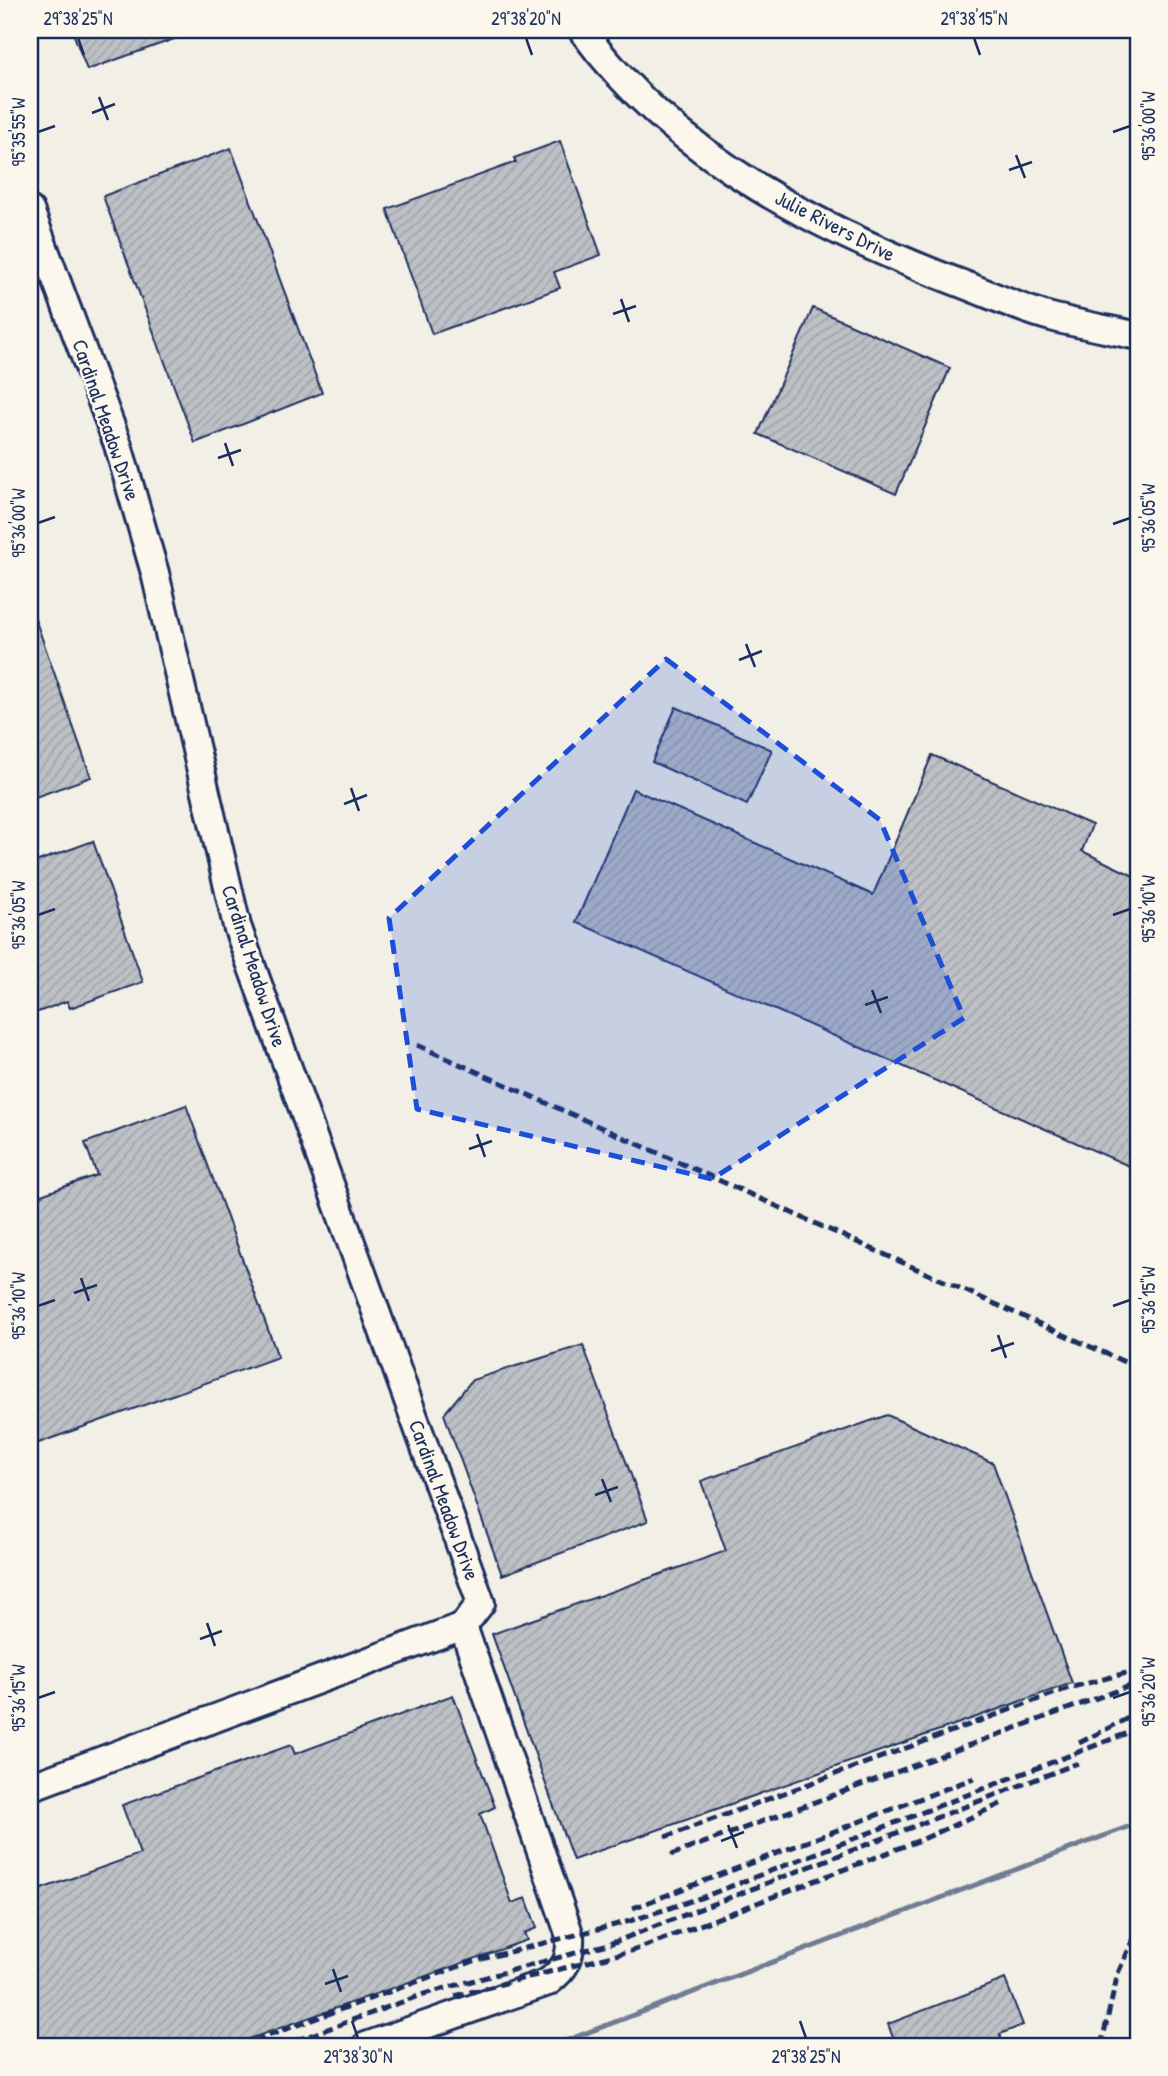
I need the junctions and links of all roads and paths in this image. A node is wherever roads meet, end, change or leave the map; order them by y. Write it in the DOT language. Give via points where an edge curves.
graph roads {
  1 [pos="582,30"];
  2 [pos="30,210"];
  3 [pos="1138,336"];
  4 [pos="463,1626"];
  5 [pos="30,1787"];
  6 [pos="366,2046"];
  1 -- 3 [label="street, Julie Rivers Drive" via="683,136 794,210 924,270 1052,318"];
  2 -- 4 [label="street, Cardinal Meadow Drive" via="122,458 155,573 237,926 481,1603"];
  4 -- 5 [label="street"];
  4 -- 6 [label="street" via="570,1936 570,1954 565,1968 548,1982"];
}
